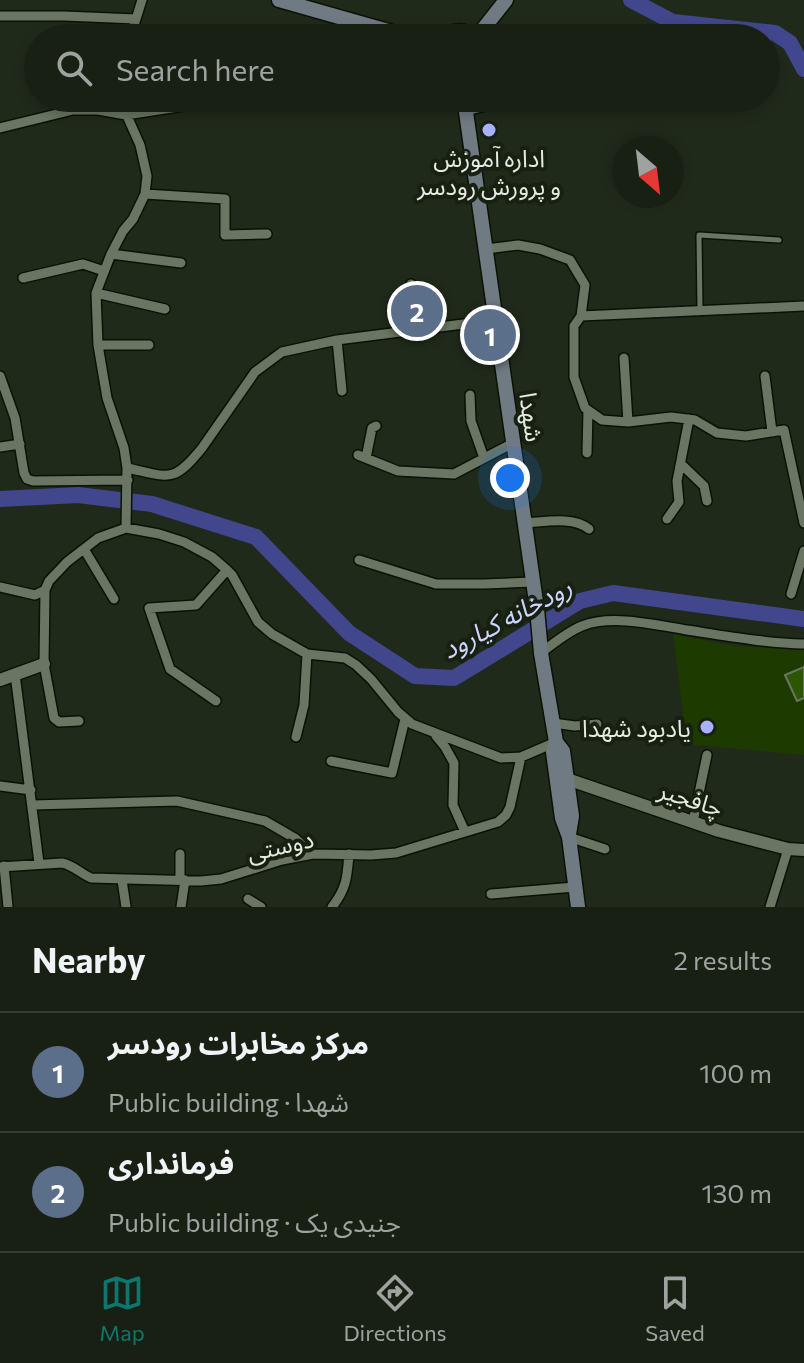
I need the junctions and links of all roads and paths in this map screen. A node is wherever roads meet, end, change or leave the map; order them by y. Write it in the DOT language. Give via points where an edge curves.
graph roads {
  1 [pos="142,0"];
  2 [pos="279,0"];
  3 [pos="506,0"];
  4 [pos="0,16"];
  5 [pos="136,19"];
  6 [pos="134,24"];
  7 [pos="364,24"];
  8 [pos="486,24"];
  9 [pos="65,112"];
  10 [pos="109,112"];
  11 [pos="125,112"];
  12 [pos="145,112"];
  13 [pos="466,112"];
  14 [pos="126,115"];
  15 [pos="0,128"];
  16 [pos="145,194"];
  17 [pos="267,234"];
  18 [pos="779,240"];
  19 [pos="486,249"];
  20 [pos="111,254"];
  21 [pos="181,263"];
  22 [pos="104,271"];
  23 [pos="23,278"];
  24 [pos="411,284"];
  25 [pos="96,293"];
  26 [pos="804,306"];
  27 [pos="165,309"];
  28 [pos="700,310"];
  29 [pos="581,316"];
  30 [pos="495,320"];
  31 [pos="416,329"];
  32 [pos="337,340"];
  33 [pos="98,345"];
  34 [pos="149,345"];
  35 [pos="624,358"];
  36 [pos="0,376"];
  37 [pos="765,376"];
  38 [pos="342,391"];
  39 [pos="470,395"];
  40 [pos="588,410"];
  41 [pos="689,419"];
  42 [pos="628,422"];
  43 [pos="376,426"];
  44 [pos="772,432"];
  45 [pos="513,443"];
  46 [pos="20,444"];
  47 [pos="0,447"];
  48 [pos="587,453"];
  49 [pos="484,458"];
  50 [pos="681,464"];
  51 [pos="127,468"];
  52 [pos="128,484"];
  53 [pos="707,501"];
  54 [pos="667,519"];
  55 [pos="525,523"];
  56 [pos="804,523"];
  57 [pos="126,528"];
  58 [pos="589,529"];
  59 [pos="84,549"];
  60 [pos="804,551"];
  61 [pos="359,560"];
  62 [pos="227,570"];
  63 [pos="533,582"];
  64 [pos="0,587"];
  65 [pos="45,590"];
  66 [pos="791,594"];
  67 [pos="114,599"];
  68 [pos="804,644"];
  69 [pos="541,653"];
  70 [pos="307,654"];
  71 [pos="44,664"];
  72 [pos="15,674"];
  73 [pos="0,680"];
  74 [pos="216,701"];
  75 [pos="405,719"];
  76 [pos="79,721"];
  77 [pos="553,723"];
  78 [pos="597,724"];
  79 [pos="433,734"];
  80 [pos="296,737"];
  81 [pos="556,742"];
  82 [pos="707,755"];
  83 [pos="521,757"];
  84 [pos="331,761"];
  85 [pos="567,779"];
  86 [pos="0,786"];
  87 [pos="31,790"];
  88 [pos="33,805"];
  89 [pos="693,822"];
  90 [pos="465,832"];
  91 [pos="569,837"];
  92 [pos="605,849"];
  93 [pos="788,849"];
  94 [pos="804,850"];
  95 [pos="180,854"];
  96 [pos="313,854"];
  97 [pos="349,854"];
  98 [pos="39,863"];
  99 [pos="2,867"];
  100 [pos="122,880"];
  101 [pos="182,880"];
  102 [pos="575,887"];
  103 [pos="491,894"];
  104 [pos="248,899"];
  105 [pos="8,907"];
  106 [pos="126,907"];
  107 [pos="181,907"];
  108 [pos="261,907"];
  109 [pos="332,907"];
  110 [pos="578,907"];
  111 [pos="770,907"];
  1 -- 5 [label="street"];
  2 -- 7 [label="main road"];
  3 -- 8 [label="main road"];
  4 -- 5 [label="street"];
  5 -- 6 [label="street"];
  9 -- 15 [label="street"];
  10 -- 14 [label="street"];
  11 -- 14 [label="street"];
  12 -- 14 [label="street"];
  13 -- 19 [label="main road, شهدا"];
  14 -- 16 [label="street" via="145,160"];
  16 -- 17 [label="street" via="225,199 225,235"];
  16 -- 20 [label="street"];
  18 -- 28 [label="lane" via="699,235"];
  19 -- 29 [label="street" via="518,245 570,260 585,285"];
  19 -- 30 [label="main road, شهدا"];
  20 -- 21 [label="street"];
  20 -- 22 [label="street"];
  22 -- 23 [label="street" via="83,264"];
  22 -- 25 [label="street"];
  24 -- 31 [label="street"];
  25 -- 27 [label="street"];
  25 -- 33 [label="street"];
  26 -- 28 [label="street"];
  28 -- 29 [label="street"];
  29 -- 40 [label="street" via="574,326 574,377"];
  30 -- 31 [label="street"];
  30 -- 45 [label="main road, شهدا"];
  31 -- 32 [label="street"];
  32 -- 38 [label="street"];
  32 -- 51 [label="street" via="282,352 255,372 202,448 174,475"];
  33 -- 34 [label="street"];
  33 -- 51 [label="street"];
  35 -- 42 [label="street"];
  36 -- 46 [label="street"];
  37 -- 44 [label="street"];
  39 -- 49 [label="street" via="471,421"];
  40 -- 42 [label="street" via="602,420"];
  40 -- 48 [label="street"];
  41 -- 42 [label="street"];
  41 -- 44 [label="street" via="717,433"];
  41 -- 50 [label="street"];
  43 -- 49 [label="street" via="362,456 398,471 454,474"];
  44 -- 56 [label="street" via="784,430"];
  45 -- 49 [label="street"];
  45 -- 55 [label="main road, شهدا"];
  46 -- 47 [label="street"];
  46 -- 52 [label="street" via="27,479"];
  50 -- 53 [label="street" via="704,486"];
  50 -- 54 [label="street" via="679,502"];
  51 -- 52 [label="street"];
  52 -- 57 [label="street"];
  55 -- 58 [label="street" via="581,523"];
  55 -- 63 [label="main road, شهدا"];
  57 -- 59 [label="street"];
  57 -- 62 [label="street" via="184,542"];
  59 -- 65 [label="street"];
  59 -- 67 [label="street"];
  60 -- 66 [label="street"];
  61 -- 63 [label="street" via="436,584"];
  62 -- 70 [label="street" via="258,622"];
  62 -- 74 [label="street" via="196,605 149,608 170,669"];
  63 -- 69 [label="main road, شهدا"];
  64 -- 65 [label="street" via="35,595"];
  65 -- 71 [label="street"];
  68 -- 69 [label="street" via="604,621 562,636"];
  69 -- 77 [label="main road, شهدا"];
  70 -- 75 [label="street" via="345,658 356,665"];
  70 -- 80 [label="street"];
  71 -- 72 [label="street"];
  71 -- 76 [label="street" via="54,718"];
  72 -- 73 [label="street"];
  72 -- 87 [label="street"];
  75 -- 79 [label="street"];
  75 -- 84 [label="street" via="392,773"];
  77 -- 78 [label="street"];
  77 -- 81 [label="main road, شهدا"];
  79 -- 83 [label="street" via="501,758"];
  79 -- 90 [label="street" via="454,763 453,805"];
  81 -- 83 [label="street"];
  81 -- 85 [label="main road, شهدا" via="563,751"];
  81 -- 91 [label="main road, شهدا" via="562,818"];
  82 -- 89 [label="street"];
  83 -- 90 [label="street, دوستی" via="506,815"];
  85 -- 89 [label="street, چافجیر"];
  85 -- 91 [label="main road, شهدا"];
  86 -- 87 [label="street"];
  87 -- 88 [label="street"];
  88 -- 96 [label="street" via="177,801 265,821"];
  88 -- 98 [label="street"];
  89 -- 93 [label="street, چافجیر"];
  90 -- 97 [label="street, دوستی" via="396,853"];
  91 -- 92 [label="street"];
  91 -- 102 [label="main road, شهدا"];
  93 -- 94 [label="street, چافجیر"];
  93 -- 111 [label="street"];
  95 -- 101 [label="street"];
  96 -- 97 [label="street, دوستی"];
  96 -- 101 [label="street, دوستی" via="221,879"];
  97 -- 109 [label="street" via="347,881"];
  98 -- 99 [label="street, دوستی"];
  98 -- 100 [label="street, دوستی" via="70,864 91,878"];
  99 -- 105 [label="street"];
  100 -- 101 [label="street, دوستی"];
  100 -- 106 [label="street"];
  101 -- 107 [label="street"];
  102 -- 103 [label="street"];
  102 -- 110 [label="main road, شهدا"];
  104 -- 108 [label="street"];
}
